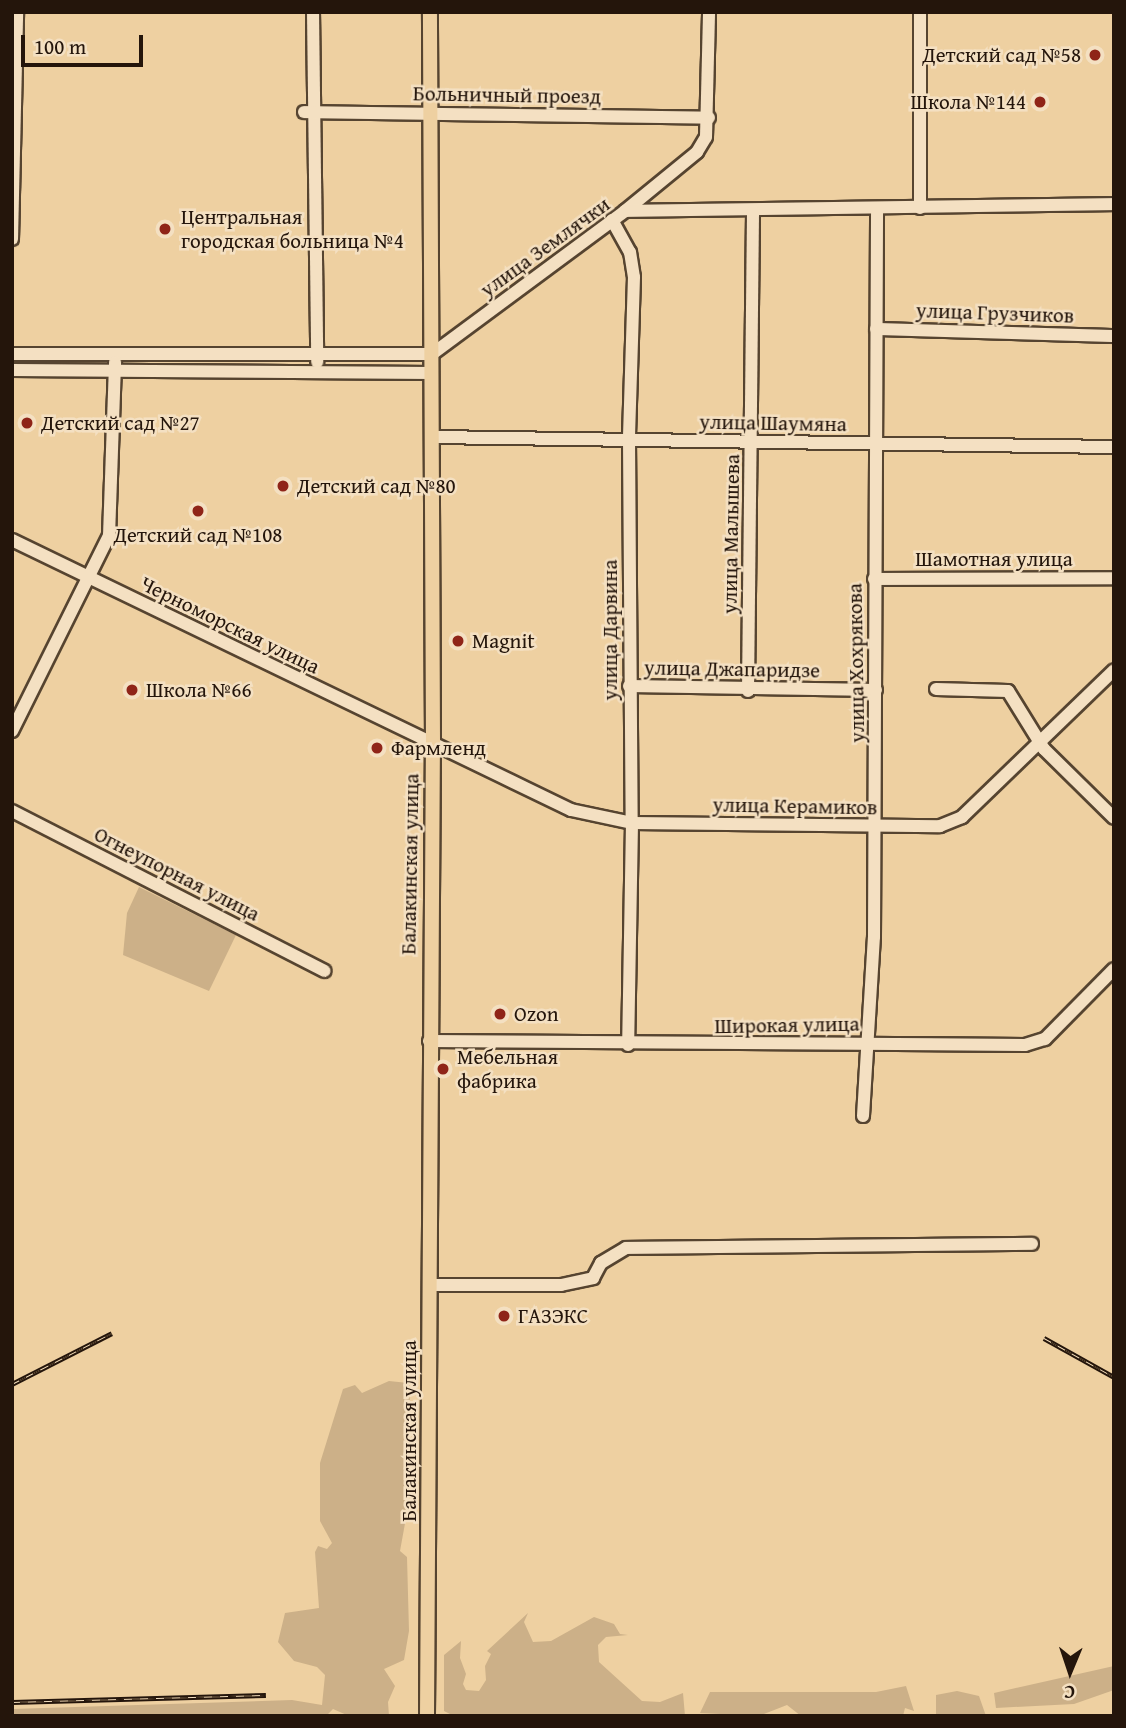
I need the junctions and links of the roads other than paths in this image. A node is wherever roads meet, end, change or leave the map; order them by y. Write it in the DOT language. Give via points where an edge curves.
graph roads {
  1 [pos="17,12"];
  2 [pos="313,12"];
  3 [pos="430,12"];
  4 [pos="709,12"];
  5 [pos="920,12"];
  6 [pos="309,112"];
  7 [pos="430,113"];
  8 [pos="709,118"];
  9 [pos="1114,204"];
  10 [pos="877,208"];
  11 [pos="920,208"];
  12 [pos="625,211"];
  13 [pos="753,211"];
  14 [pos="612,220"];
  15 [pos="12,239"];
  16 [pos="876,329"];
  17 [pos="1114,336"];
  18 [pos="12,354"];
  19 [pos="432,354"];
  20 [pos="115,355"];
  21 [pos="316,356"];
  22 [pos="12,370"];
  23 [pos="114,370"];
  24 [pos="432,373"];
  25 [pos="317,374"];
  26 [pos="432,437"];
  27 [pos="629,440"];
  28 [pos="751,443"];
  29 [pos="873,444"];
  30 [pos="1114,447"];
  31 [pos="12,540"];
  32 [pos="1114,578"];
  33 [pos="89,579"];
  34 [pos="874,579"];
  35 [pos="1114,670"];
  36 [pos="629,686"];
  37 [pos="936,689"];
  38 [pos="876,690"];
  39 [pos="748,691"];
  40 [pos="12,731"];
  41 [pos="1038,740"];
  42 [pos="433,741"];
  43 [pos="12,811"];
  44 [pos="1114,818"];
  45 [pos="632,823"];
  46 [pos="875,826"];
  47 [pos="1114,969"];
  48 [pos="324,971"];
  49 [pos="429,1041"];
  50 [pos="868,1043"];
  51 [pos="628,1045"];
  52 [pos="863,1116"];
  53 [pos="1032,1244"];
  54 [pos="430,1285"];
  55 [pos="427,1716"];
  1 -- 15 [label="street"];
  2 -- 6 [label="street"];
  3 -- 7 [label="main road, Балакинская улица"];
  4 -- 8 [label="street"];
  5 -- 11 [label="street"];
  6 -- 7 [label="street, Больничный проезд"];
  6 -- 21 [label="street"];
  7 -- 8 [label="street, Больничный проезд"];
  7 -- 19 [label="main road, Балакинская улица"];
  8 -- 12 [label="street" via="697,152"];
  9 -- 11 [label="street, улица Землячки"];
  10 -- 11 [label="street, улица Землячки"];
  10 -- 13 [label="street, улица Землячки"];
  10 -- 16 [label="street, улица Хохрякова"];
  12 -- 13 [label="street, улица Землячки"];
  12 -- 14 [label="street, улица Землячки"];
  13 -- 28 [label="street, улица Малышева"];
  14 -- 19 [label="street, улица Землячки"];
  14 -- 27 [label="street, улица Дарвина" via="629,252 635,277"];
  16 -- 17 [label="street, улица Грузчиков"];
  16 -- 29 [label="street, улица Хохрякова"];
  18 -- 20 [label="street"];
  19 -- 21 [label="street"];
  19 -- 24 [label="main road, Балакинская улица"];
  20 -- 21 [label="street"];
  20 -- 23 [label="street"];
  21 -- 25 [label="street"];
  22 -- 23 [label="street"];
  23 -- 25 [label="street"];
  23 -- 33 [label="street" via="109,536"];
  24 -- 25 [label="street"];
  24 -- 26 [label="main road, Балакинская улица"];
  26 -- 27 [label="street, улица Шаумяна"];
  26 -- 42 [label="main road, Балакинская улица"];
  27 -- 28 [label="street, улица Шаумяна"];
  27 -- 36 [label="street, улица Дарвина"];
  28 -- 29 [label="street, улица Шаумяна"];
  28 -- 39 [label="street, улица Малышева"];
  29 -- 30 [label="street, улица Шаумяна"];
  29 -- 34 [label="street, улица Хохрякова"];
  31 -- 33 [label="street, Черноморская улица"];
  32 -- 34 [label="street, Шамотная улица"];
  33 -- 40 [label="street"];
  33 -- 42 [label="street, Черноморская улица" via="247,652 375,719"];
  34 -- 38 [label="street, улица Хохрякова"];
  35 -- 41 [label="street, улица Керамиков"];
  36 -- 39 [label="street, улица Джапаридзе"];
  36 -- 45 [label="street, улица Дарвина"];
  37 -- 41 [label="street" via="1008,691"];
  38 -- 39 [label="street, улица Джапаридзе"];
  38 -- 46 [label="street, улица Хохрякова"];
  41 -- 44 [label="street"];
  41 -- 46 [label="street, улица Керамиков" via="962,817 940,826"];
  42 -- 45 [label="street, улица Керамиков" via="571,810"];
  42 -- 49 [label="main road, Балакинская улица"];
  43 -- 48 [label="street, Огнеупорная улица"];
  45 -- 46 [label="street, улица Керамиков"];
  45 -- 51 [label="street, улица Дарвина"];
  46 -- 50 [label="street, улица Хохрякова"];
  47 -- 50 [label="street, Широкая улица" via="1036,1044"];
  49 -- 51 [label="street, Широкая улица"];
  49 -- 54 [label="main road, Балакинская улица"];
  50 -- 51 [label="street, Широкая улица"];
  50 -- 52 [label="street, улица Хохрякова"];
  53 -- 54 [label="street" via="626,1248 601,1263 593,1278 561,1285"];
  54 -- 55 [label="main road, Балакинская улица"];
}
